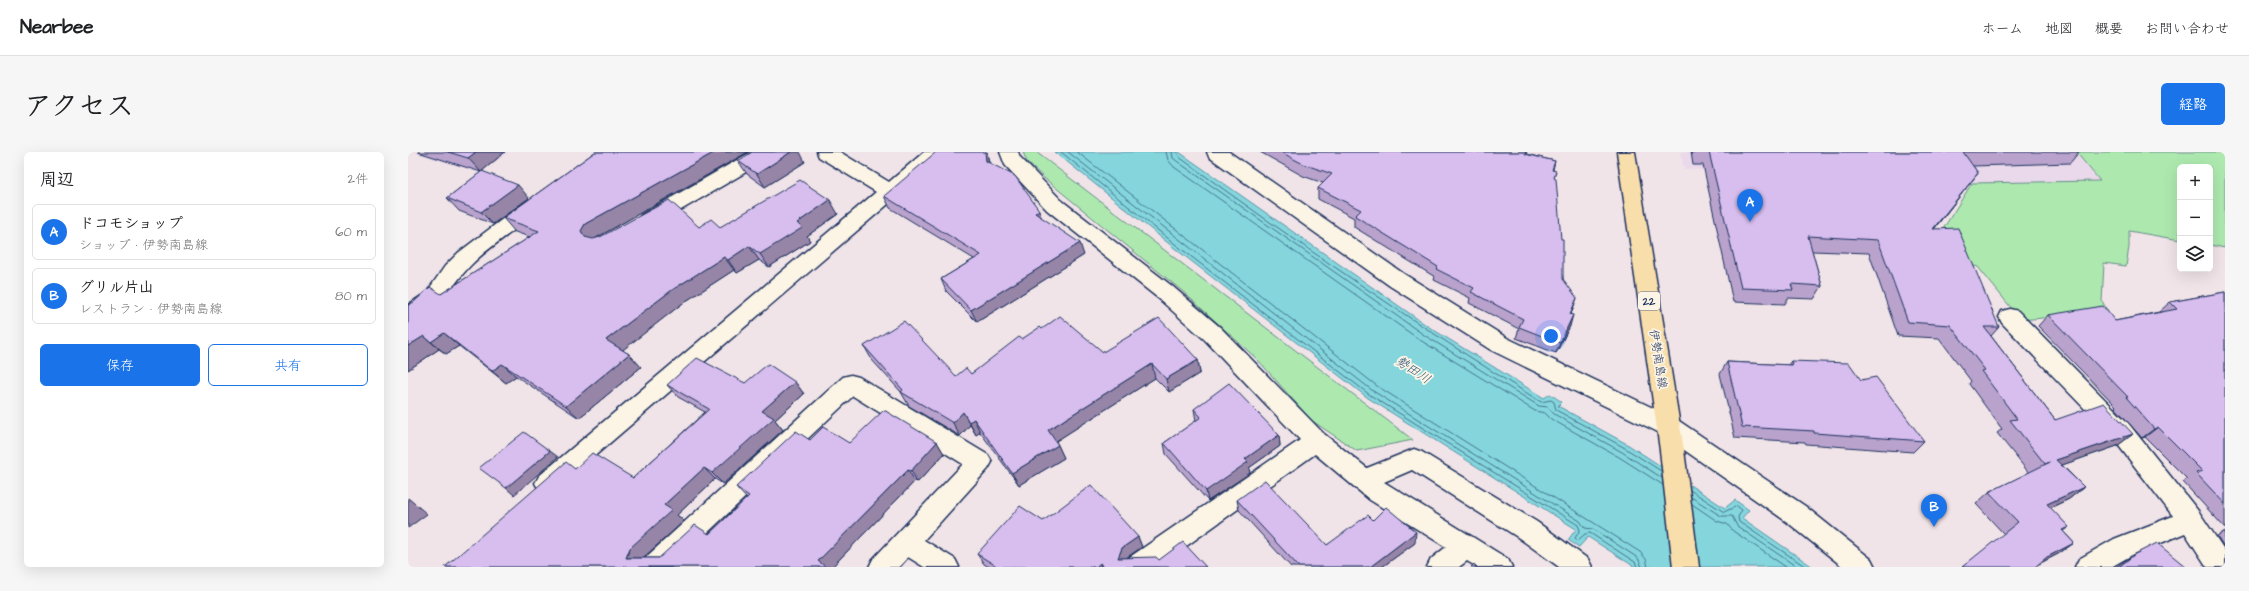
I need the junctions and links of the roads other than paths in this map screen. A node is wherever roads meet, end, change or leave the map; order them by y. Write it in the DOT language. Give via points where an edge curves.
graph roads {
  1 [pos="765,152"];
  2 [pos="826,152"];
  3 [pos="936,152"];
  4 [pos="1009,152"];
  5 [pos="1216,152"];
  6 [pos="1626,152"];
  7 [pos="889,191"];
  8 [pos="548,195"];
  9 [pos="631,229"];
  10 [pos="408,316"];
  11 [pos="2010,317"];
  12 [pos="1668,426"];
  13 [pos="1316,441"];
  14 [pos="1363,480"];
  15 [pos="533,495"];
  16 [pos="2190,520"];
  17 [pos="906,542"];
  18 [pos="1466,546"];
  19 [pos="653,567"];
  20 [pos="882,567"];
  21 [pos="946,567"];
  22 [pos="1136,567"];
  23 [pos="1440,567"];
  24 [pos="1499,567"];
  25 [pos="1579,567"];
  26 [pos="1686,567"];
  27 [pos="1862,567"];
  28 [pos="2088,567"];
  29 [pos="2221,567"];
  1 -- 9 [label="street"];
  2 -- 7 [label="street"];
  3 -- 7 [label="street"];
  4 -- 13 [label="street" via="1012,160 1054,205 1165,292 1207,329"];
  5 -- 12 [label="street" via="1397,280 1499,344"];
  6 -- 12 [label="main road, 伊勢南島線 / 22"];
  7 -- 15 [label="street"];
  8 -- 10 [label="street" via="465,258 434,298"];
  11 -- 16 [label="street" via="2120,430"];
  12 -- 26 [label="main road, 伊勢南島線 / 22"];
  12 -- 27 [label="street" via="1796,514"];
  13 -- 14 [label="street"];
  13 -- 22 [label="street"];
  14 -- 18 [label="street"];
  14 -- 25 [label="street" via="1414,459 1528,530"];
  16 -- 28 [label="street" via="2123,547"];
  16 -- 29 [label="street"];
  17 -- 19 [label="street" via="980,462 851,384"];
  17 -- 20 [label="street"];
  17 -- 21 [label="street"];
  18 -- 23 [label="street"];
  18 -- 24 [label="street"];
}
